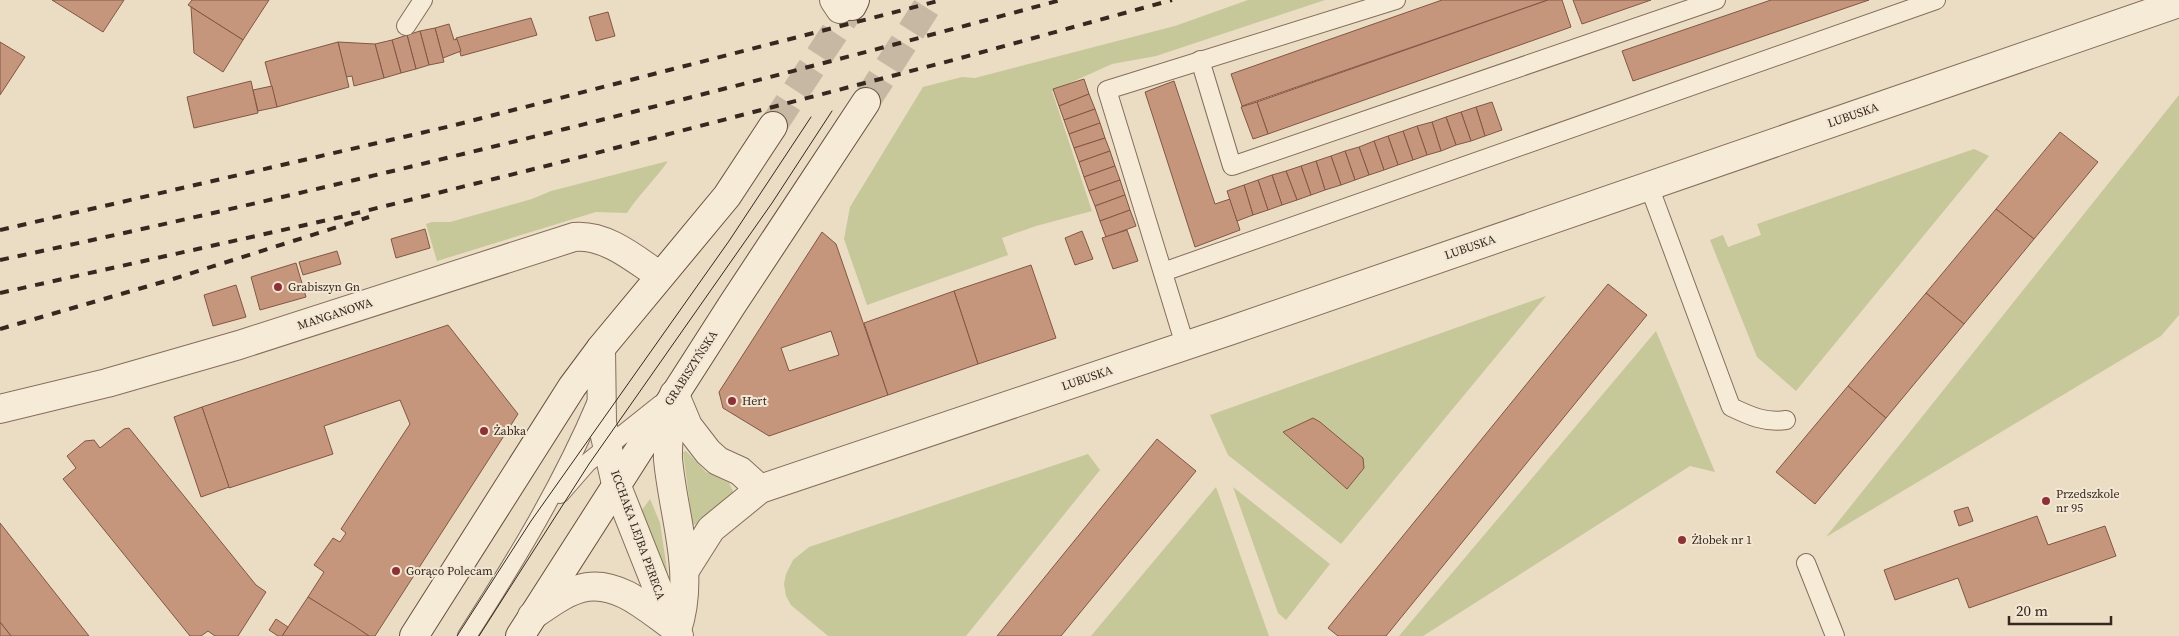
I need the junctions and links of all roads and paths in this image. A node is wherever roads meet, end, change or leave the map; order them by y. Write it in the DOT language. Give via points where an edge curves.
graph roads {
  1 [pos="423,0"];
  2 [pos="1396,0"];
  3 [pos="1716,0"];
  4 [pos="1936,0"];
  5 [pos="2179,4"];
  6 [pos="406,26"];
  7 [pos="1200,60"];
  8 [pos="866,102"];
  9 [pos="773,126"];
  10 [pos="1650,186"];
  11 [pos="1163,272"];
  12 [pos="660,276"];
  13 [pos="1185,345"];
  14 [pos="601,348"];
  15 [pos="601,391"];
  16 [pos="674,394"];
  17 [pos="0,409"];
  18 [pos="1786,420"];
  19 [pos="607,446"];
  20 [pos="616,484"];
  21 [pos="760,489"];
  22 [pos="542,516"];
  23 [pos="1806,562"];
  24 [pos="685,570"];
  25 [pos="526,626"];
  26 [pos="678,633"];
  27 [pos="414,636"];
  28 [pos="467,636"];
  29 [pos="1835,636"];
  1 -- 6 [label="lane"];
  2 -- 7 [label="lane"];
  3 -- 7 [label="lane" via="1232,166"];
  4 -- 11 [label="lane"];
  5 -- 10 [label="street, LUBUSKA"];
  7 -- 11 [label="lane" via="1107,90"];
  8 -- 16 [label="street, GRABISZYŃSKA"];
  9 -- 12 [label="street" via="727,196"];
  10 -- 13 [label="street, LUBUSKA"];
  10 -- 18 [label="lane" via="1731,407 1755,418 1773,422"];
  11 -- 13 [label="lane"];
  12 -- 14 [label="street"];
  12 -- 17 [label="street, MANGANOWA" via="604,241 574,236 239,345 107,383"];
  13 -- 21 [label="street, LUBUSKA"];
  14 -- 15 [label="street, ICCHAKA LEJBA PERECA"];
  14 -- 27 [label="street" via="572,387"];
  15 -- 19 [label="street, ICCHAKA LEJBA PERECA"];
  15 -- 22 [label="lane"];
  16 -- 19 [label="lane"];
  16 -- 20 [label="street, GRABISZYŃSKA"];
  16 -- 21 [label="street" via="688,426 708,452"];
  16 -- 24 [label="street, ICCHAKA LEJBA PERECA" via="668,458"];
  19 -- 20 [label="street, ICCHAKA LEJBA PERECA"];
  19 -- 22 [label="lane" via="587,463"];
  20 -- 25 [label="street, GRABISZYŃSKA"];
  20 -- 26 [label="street, ICCHAKA LEJBA PERECA"];
  21 -- 24 [label="street, LUBUSKA" via="710,529"];
  22 -- 28 [label="lane"];
  23 -- 29 [label="lane"];
  24 -- 26 [label="street, ICCHAKA LEJBA PERECA" via="684,610"];
  25 -- 26 [label="street, ICCHAKA LEJBA PERECA" via="562,596 587,587 612,589 638,602"];
}
